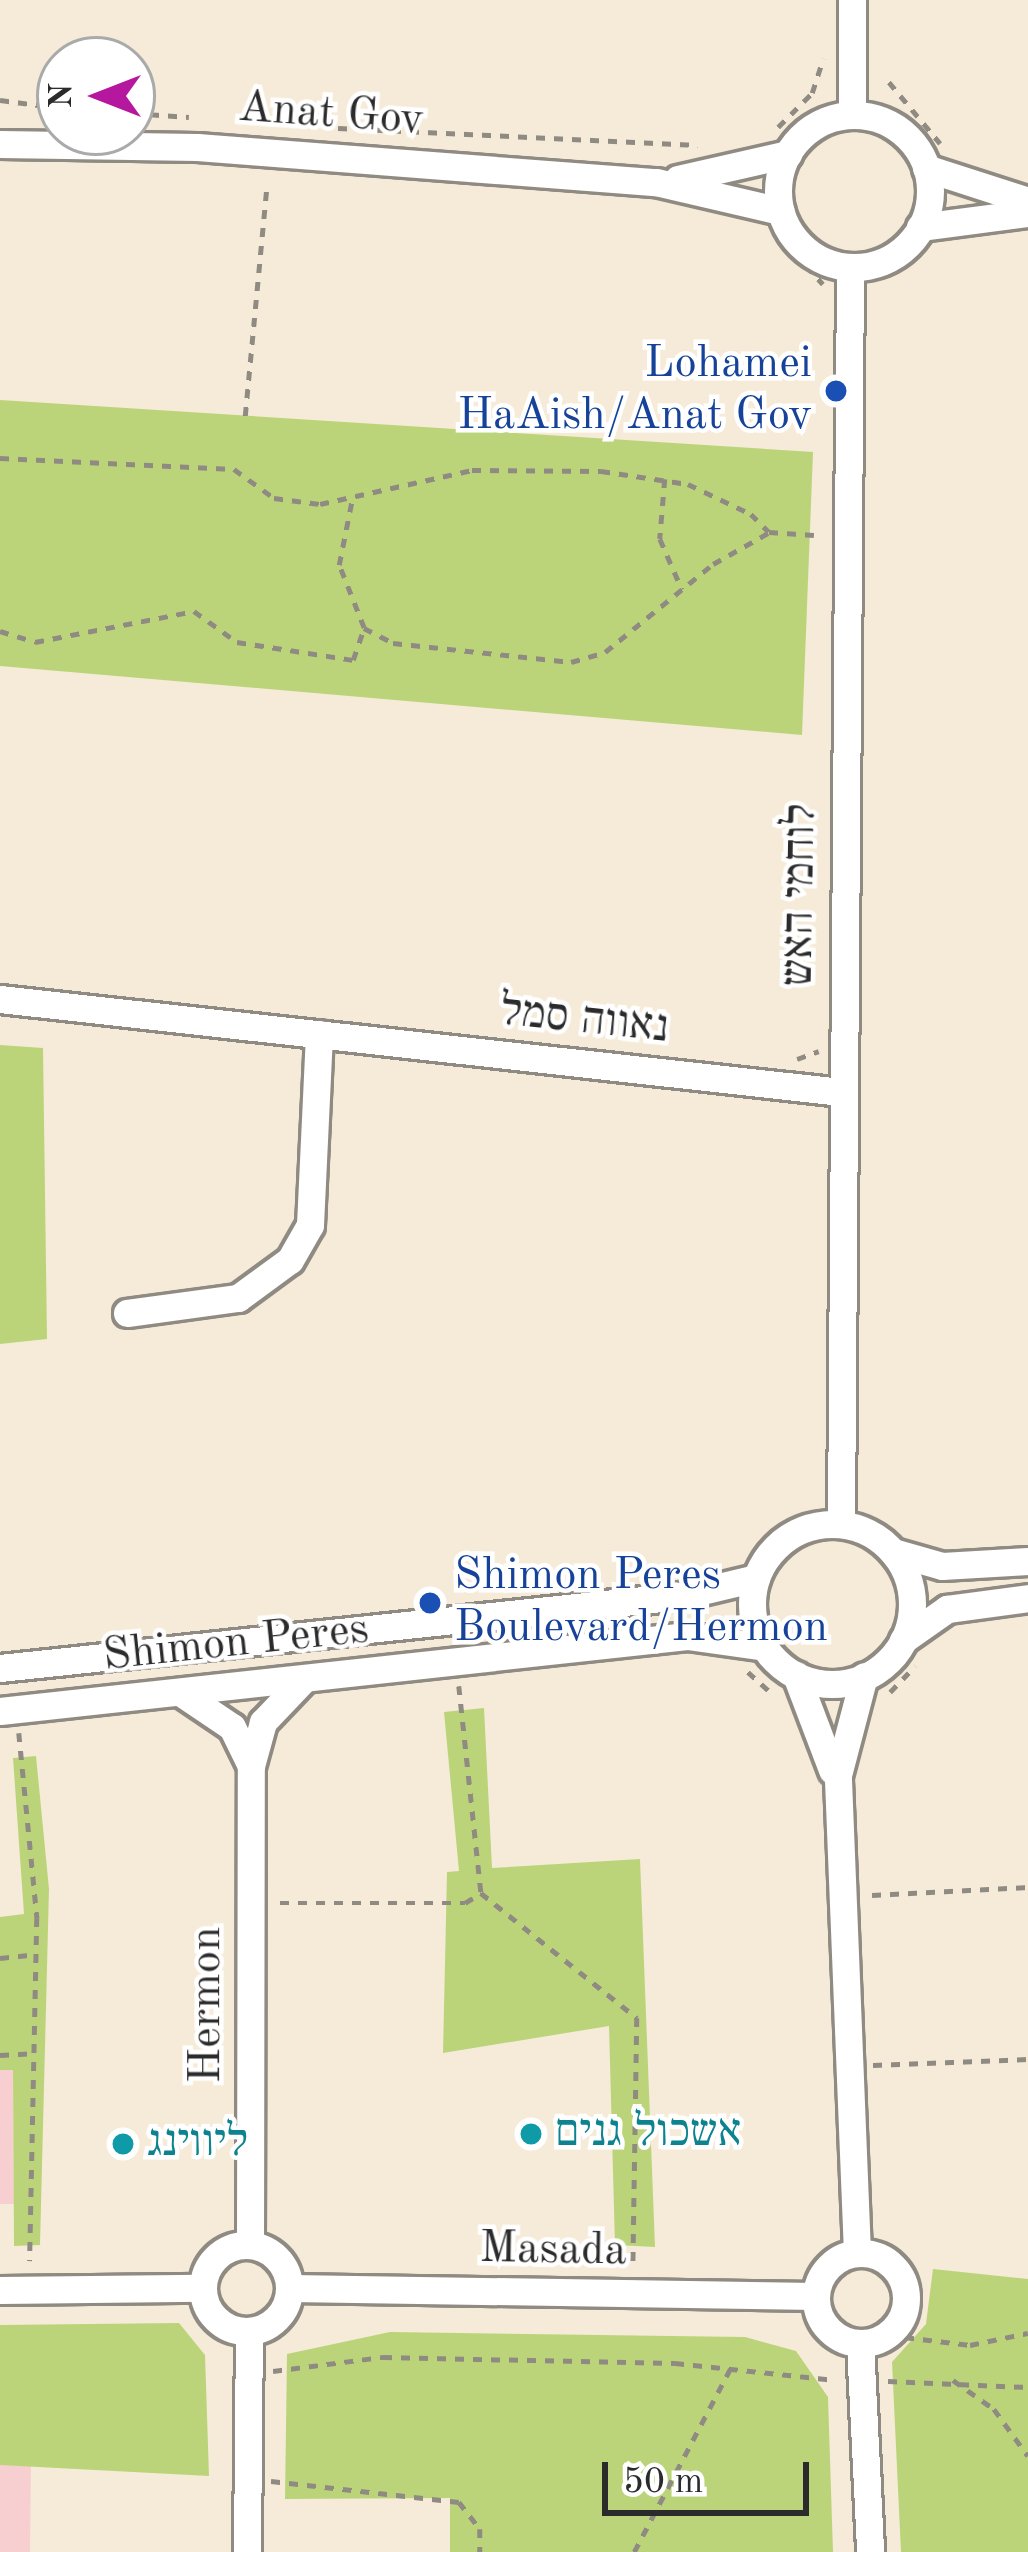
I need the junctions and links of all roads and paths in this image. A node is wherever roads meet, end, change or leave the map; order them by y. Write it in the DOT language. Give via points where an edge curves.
graph roads {
  1 [pos="852,0"];
  2 [pos="820,78"];
  3 [pos="890,82"];
  4 [pos="0,100"];
  5 [pos="36,105"];
  6 [pos="851,114"];
  7 [pos="156,115"];
  8 [pos="200,118"];
  9 [pos="336,128"];
  10 [pos="719,143"];
  11 [pos="779,143"];
  12 [pos="0,144"];
  13 [pos="937,158"];
  14 [pos="656,182"];
  15 [pos="267,185"];
  16 [pos="1028,201"];
  17 [pos="1028,213"];
  18 [pos="777,219"];
  19 [pos="920,227"];
  20 [pos="850,267"];
  21 [pos="829,290"];
  22 [pos="245,416"];
  23 [pos="0,458"];
  24 [pos="664,479"];
  25 [pos="352,500"];
  26 [pos="769,532"];
  27 [pos="814,535"];
  28 [pos="682,589"];
  29 [pos="364,628"];
  30 [pos="0,631"];
  31 [pos="0,999"];
  32 [pos="319,1034"];
  33 [pos="827,1044"];
  34 [pos="775,1063"];
  35 [pos="841,1092"];
  36 [pos="127,1313"];
  37 [pos="842,1524"];
  38 [pos="893,1552"];
  39 [pos="1028,1561"];
  40 [pos="756,1578"];
  41 [pos="1028,1598"];
  42 [pos="765,1647"];
  43 [pos="912,1650"];
  44 [pos="733,1662"];
  45 [pos="0,1668"];
  46 [pos="796,1675"];
  47 [pos="864,1676"];
  48 [pos="305,1679"];
  49 [pos="454,1680"];
  50 [pos="482,1686"];
  51 [pos="181,1693"];
  52 [pos="851,1706"];
  53 [pos="812,1711"];
  54 [pos="12,1718"];
  55 [pos="40,1731"];
  56 [pos="0,1735"];
  57 [pos="251,1766"];
  58 [pos="839,1791"];
  59 [pos="1028,1887"];
  60 [pos="481,1893"];
  61 [pos="843,1897"];
  62 [pos="251,1903"];
  63 [pos="36,1954"];
  64 [pos="0,1958"];
  65 [pos="34,2053"];
  66 [pos="0,2055"];
  67 [pos="1028,2059"];
  68 [pos="850,2066"];
  69 [pos="250,2244"];
  70 [pos="857,2253"];
  71 [pos="11,2283"];
  72 [pos="203,2288"];
  73 [pos="290,2288"];
  74 [pos="633,2294"];
  75 [pos="815,2296"];
  76 [pos="249,2331"];
  77 [pos="1028,2333"];
  78 [pos="873,2339"];
  79 [pos="730,2369"];
  80 [pos="249,2372"];
  81 [pos="951,2379"];
  82 [pos="862,2382"];
  83 [pos="1028,2387"];
  84 [pos="1028,2456"];
  85 [pos="248,2478"];
  86 [pos="248,2552"];
  87 [pos="480,2552"];
  88 [pos="634,2552"];
  89 [pos="871,2552"];
  1 -- 6 [label="street"];
  2 -- 11 [label="path"];
  3 -- 13 [label="path"];
  4 -- 5 [label="path"];
  6 -- 11 [label="street"];
  6 -- 13 [label="street" via="893,125"];
  7 -- 8 [label="path"];
  9 -- 10 [label="path" via="640,148"];
  11 -- 14 [label="street, Anat Gov"];
  11 -- 18 [label="street"];
  12 -- 14 [label="street, Anat Gov" via="197,148"];
  13 -- 16 [label="street"];
  13 -- 19 [label="street"];
  14 -- 18 [label="street, Anat Gov"];
  15 -- 22 [label="path"];
  17 -- 19 [label="street"];
  18 -- 20 [label="street" via="800,244"];
  18 -- 21 [label="path"];
  19 -- 20 [label="street" via="888,260"];
  20 -- 35 [label="street, לוחמי האש"];
  23 -- 25 [label="path" via="234,469 274,498"];
  24 -- 25 [label="path" via="472,470"];
  24 -- 26 [label="path" via="726,499"];
  24 -- 28 [label="path" via="660,539"];
  25 -- 29 [label="path" via="339,565"];
  26 -- 27 [label="path"];
  26 -- 28 [label="path"];
  28 -- 29 [label="path" via="605,652 572,662 393,643"];
  29 -- 30 [label="path" via="353,660 237,642 194,611 35,642"];
  31 -- 32 [label="street, נאווה סמל"];
  32 -- 35 [label="street, נאווה סמל"];
  32 -- 36 [label="street" via="310,1225 290,1260 238,1298"];
  33 -- 34 [label="path"];
  35 -- 37 [label="street, לוחמי האש"];
  37 -- 38 [label="street"];
  37 -- 40 [label="street" via="797,1531"];
  38 -- 39 [label="street" via="942,1566"];
  38 -- 43 [label="street" via="910,1586"];
  40 -- 42 [label="street" via="752,1615"];
  40 -- 45 [label="street, Shimon Peres" via="681,1596"];
  41 -- 43 [label="street" via="947,1609"];
  42 -- 46 [label="street"];
  42 -- 49 [label="street, Shimon Peres" via="687,1636"];
  43 -- 47 [label="street"];
  43 -- 52 [label="path" via="880,1702"];
  44 -- 53 [label="path" via="794,1713"];
  46 -- 47 [label="street" via="828,1684"];
  46 -- 53 [label="street"];
  47 -- 52 [label="street"];
  48 -- 49 [label="street, Shimon Peres"];
  48 -- 51 [label="street, Shimon Peres"];
  48 -- 57 [label="street, Hermon" via="262,1722"];
  49 -- 50 [label="path"];
  49 -- 60 [label="path"];
  51 -- 54 [label="street, Shimon Peres"];
  51 -- 57 [label="street" via="232,1727"];
  52 -- 58 [label="street"];
  53 -- 58 [label="street"];
  54 -- 55 [label="path"];
  54 -- 56 [label="path"];
  54 -- 63 [label="path"];
  57 -- 62 [label="street, Hermon"];
  58 -- 61 [label="street"];
  59 -- 61 [label="path"];
  60 -- 62 [label="path" via="464,1903"];
  60 -- 74 [label="path" via="637,2018"];
  61 -- 68 [label="street"];
  62 -- 69 [label="street, Hermon"];
  63 -- 64 [label="path"];
  63 -- 65 [label="path"];
  65 -- 66 [label="path"];
  65 -- 71 [label="path"];
  67 -- 68 [label="path"];
  68 -- 70 [label="street"];
  69 -- 72 [label="street" via="222,2252"];
  69 -- 73 [label="street" via="283,2264"];
  70 -- 75 [label="street" via="833,2262"];
  70 -- 78 [label="street" via="885,2260 903,2283 904,2312"];
  71 -- 72 [label="street"];
  72 -- 76 [label="street" via="222,2324"];
  73 -- 74 [label="street, Masada"];
  73 -- 76 [label="street" via="273,2322"];
  74 -- 75 [label="street, Masada"];
  75 -- 78 [label="street" via="828,2329"];
  76 -- 80 [label="street"];
  77 -- 78 [label="path" via="970,2345"];
  78 -- 82 [label="street"];
  79 -- 80 [label="path" via="383,2357"];
  79 -- 82 [label="path"];
  79 -- 88 [label="path"];
  80 -- 85 [label="street"];
  81 -- 82 [label="path"];
  81 -- 83 [label="path"];
  81 -- 84 [label="path" via="994,2409"];
  82 -- 89 [label="street"];
  85 -- 86 [label="street"];
  85 -- 87 [label="path" via="460,2502 480,2529"];
}
